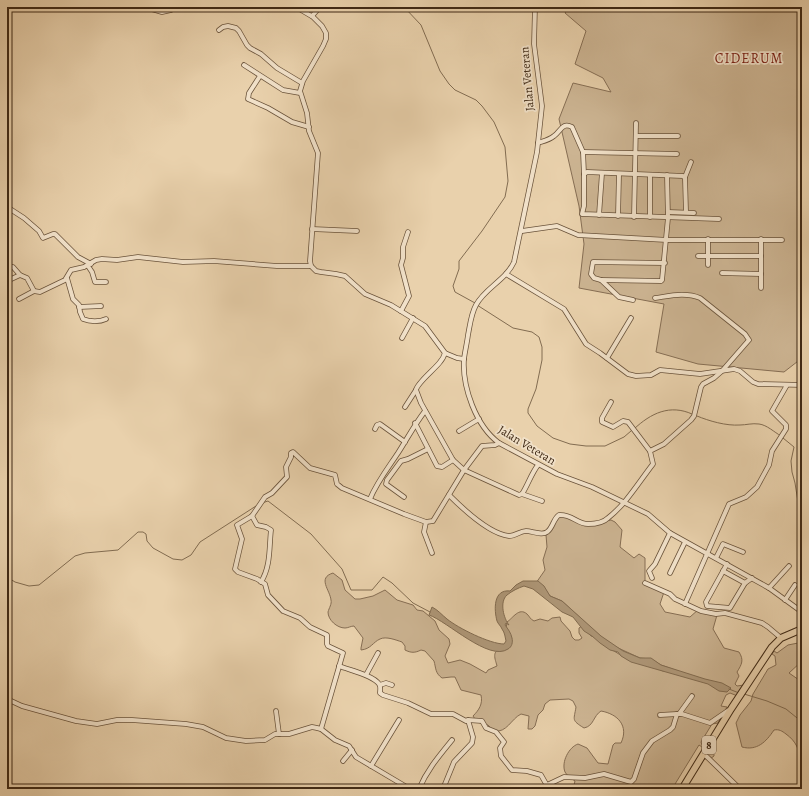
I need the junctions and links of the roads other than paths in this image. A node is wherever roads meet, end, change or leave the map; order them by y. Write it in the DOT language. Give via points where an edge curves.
graph roads {
  1 [pos="145,7"];
  2 [pos="174,7"];
  3 [pos="296,7"];
  4 [pos="320,7"];
  5 [pos="535,7"];
  6 [pos="312,16"];
  7 [pos="219,30"];
  8 [pos="244,65"];
  9 [pos="260,76"];
  10 [pos="302,83"];
  11 [pos="300,93"];
  12 [pos="636,123"];
  13 [pos="309,127"];
  14 [pos="636,136"];
  15 [pos="678,136"];
  16 [pos="538,140"];
  17 [pos="583,152"];
  18 [pos="636,153"];
  19 [pos="677,154"];
  20 [pos="691,162"];
  21 [pos="602,173"];
  22 [pos="584,174"];
  23 [pos="619,174"];
  24 [pos="635,174"];
  25 [pos="650,175"];
  26 [pos="667,176"];
  27 [pos="685,177"];
  28 [pos="7,206"];
  29 [pos="668,212"];
  30 [pos="686,212"];
  31 [pos="694,213"];
  32 [pos="599,215"];
  33 [pos="618,216"];
  34 [pos="634,217"];
  35 [pos="650,218"];
  36 [pos="668,218"];
  37 [pos="719,219"];
  38 [pos="312,229"];
  39 [pos="357,231"];
  40 [pos="522,231"];
  41 [pos="408,232"];
  42 [pos="708,239"];
  43 [pos="761,239"];
  44 [pos="667,240"];
  45 [pos="782,240"];
  46 [pos="698,256"];
  47 [pos="708,256"];
  48 [pos="761,256"];
  49 [pos="665,263"];
  50 [pos="90,265"];
  51 [pos="708,265"];
  52 [pos="311,266"];
  53 [pos="7,267"];
  54 [pos="722,273"];
  55 [pos="506,274"];
  56 [pos="761,274"];
  57 [pos="20,275"];
  58 [pos="67,278"];
  59 [pos="601,280"];
  60 [pos="7,281"];
  61 [pos="106,282"];
  62 [pos="761,288"];
  63 [pos="34,291"];
  64 [pos="655,298"];
  65 [pos="19,299"];
  66 [pos="634,300"];
  67 [pos="101,306"];
  68 [pos="79,307"];
  69 [pos="401,311"];
  70 [pos="413,318"];
  71 [pos="631,318"];
  72 [pos="106,319"];
  73 [pos="402,338"];
  74 [pos="445,353"];
  75 [pos="607,358"];
  76 [pos="464,360"];
  77 [pos="722,371"];
  78 [pos="787,385"];
  79 [pos="802,385"];
  80 [pos="416,390"];
  81 [pos="611,402"];
  82 [pos="405,407"];
  83 [pos="425,411"];
  84 [pos="479,419"];
  85 [pos="415,423"];
  86 [pos="375,429"];
  87 [pos="460,431"];
  88 [pos="405,442"];
  89 [pos="499,443"];
  90 [pos="428,449"];
  91 [pos="650,452"];
  92 [pos="453,460"];
  93 [pos="538,465"];
  94 [pos="464,470"];
  95 [pos="522,494"];
  96 [pos="449,495"];
  97 [pos="404,498"];
  98 [pos="370,499"];
  99 [pos="542,501"];
  100 [pos="623,503"];
  101 [pos="252,516"];
  102 [pos="426,522"];
  103 [pos="670,533"];
  104 [pos="686,542"];
  105 [pos="743,552"];
  106 [pos="432,553"];
  107 [pos="708,554"];
  108 [pos="716,558"];
  109 [pos="727,564"];
  110 [pos="789,566"];
  111 [pos="723,571"];
  112 [pos="670,573"];
  113 [pos="652,578"];
  114 [pos="752,578"];
  115 [pos="262,582"];
  116 [pos="745,582"];
  117 [pos="645,583"];
  118 [pos="795,585"];
  119 [pos="769,588"];
  120 [pos="786,600"];
  121 [pos="685,604"];
  122 [pos="802,612"];
  123 [pos="802,629"];
  124 [pos="781,638"];
  125 [pos="378,654"];
  126 [pos="339,666"];
  127 [pos="366,675"];
  128 [pos="380,685"];
  129 [pos="392,685"];
  130 [pos="692,696"];
  131 [pos="7,698"];
  132 [pos="731,709"];
  133 [pos="276,711"];
  134 [pos="678,714"];
  135 [pos="660,715"];
  136 [pos="399,720"];
  137 [pos="468,720"];
  138 [pos="321,729"];
  139 [pos="279,734"];
  140 [pos="452,740"];
  141 [pos="352,750"];
  142 [pos="704,754"];
  143 [pos="343,761"];
  144 [pos="372,766"];
  145 [pos="546,785"];
  146 [pos="410,789"];
  147 [pos="419,789"];
  148 [pos="443,789"];
  149 [pos="549,789"];
  150 [pos="682,789"];
  151 [pos="740,789"];
  1 -- 2 [label="street" via="162,12"];
  3 -- 6 [label="street"];
  4 -- 6 [label="street"];
  5 -- 16 [label="street, Jalan Veteran" via="534,48 542,101"];
  6 -- 10 [label="street" via="325,30 326,36"];
  7 -- 10 [label="street" via="228,26 236,28 250,48"];
  8 -- 9 [label="street"];
  9 -- 11 [label="street" via="282,90"];
  9 -- 13 [label="street" via="248,99 292,122"];
  10 -- 11 [label="street"];
  11 -- 13 [label="street"];
  12 -- 14 [label="street"];
  13 -- 38 [label="street" via="318,153"];
  14 -- 15 [label="street"];
  14 -- 18 [label="street"];
  16 -- 17 [label="street" via="548,139 562,126 570,126"];
  16 -- 40 [label="street, Jalan Veteran"];
  17 -- 18 [label="street"];
  17 -- 22 [label="street"];
  18 -- 19 [label="street"];
  18 -- 24 [label="street"];
  20 -- 27 [label="street"];
  21 -- 22 [label="street"];
  21 -- 23 [label="street"];
  21 -- 32 [label="street"];
  22 -- 32 [label="street" via="582,214"];
  23 -- 24 [label="street"];
  23 -- 33 [label="street"];
  24 -- 25 [label="street"];
  24 -- 34 [label="street"];
  25 -- 26 [label="street"];
  25 -- 35 [label="street"];
  26 -- 27 [label="street"];
  26 -- 29 [label="street"];
  27 -- 30 [label="street"];
  28 -- 50 [label="street" via="37,229 43,238 55,234"];
  29 -- 30 [label="street"];
  29 -- 36 [label="street"];
  30 -- 31 [label="street"];
  32 -- 33 [label="street"];
  33 -- 34 [label="street"];
  34 -- 35 [label="street"];
  35 -- 36 [label="street"];
  36 -- 37 [label="street"];
  36 -- 44 [label="street"];
  38 -- 39 [label="street"];
  38 -- 52 [label="street"];
  40 -- 44 [label="street" via="557,226 576,235"];
  40 -- 55 [label="street, Jalan Veteran" via="514,262"];
  41 -- 69 [label="street" via="401,265 409,296"];
  42 -- 43 [label="street"];
  42 -- 44 [label="street"];
  42 -- 47 [label="street"];
  43 -- 45 [label="street"];
  43 -- 48 [label="street"];
  44 -- 49 [label="street"];
  46 -- 47 [label="street"];
  47 -- 48 [label="street"];
  47 -- 51 [label="street"];
  48 -- 56 [label="street"];
  49 -- 59 [label="street" via="661,281"];
  49 -- 59 [label="street" via="594,261 592,274 594,278"];
  50 -- 52 [label="street" via="99,259 138,257 183,262"];
  50 -- 58 [label="street" via="71,270"];
  50 -- 61 [label="street" via="95,282"];
  52 -- 69 [label="street" via="316,271 346,276 365,294"];
  53 -- 57 [label="street" via="15,268"];
  54 -- 56 [label="street"];
  55 -- 75 [label="street" via="564,309 583,341"];
  55 -- 76 [label="street, Jalan Veteran" via="476,305"];
  56 -- 62 [label="street"];
  57 -- 60 [label="street"];
  57 -- 63 [label="street" via="27,278"];
  58 -- 63 [label="street" via="44,292"];
  58 -- 68 [label="street" via="72,299"];
  59 -- 66 [label="street" via="619,296"];
  63 -- 65 [label="street"];
  64 -- 77 [label="street" via="687,294 700,298 748,337 748,342"];
  67 -- 68 [label="street"];
  68 -- 72 [label="street" via="84,320"];
  69 -- 70 [label="street"];
  70 -- 73 [label="street"];
  70 -- 74 [label="street" via="430,331"];
  71 -- 75 [label="street"];
  74 -- 76 [label="street"];
  74 -- 80 [label="street" via="441,362 418,384"];
  75 -- 77 [label="street" via="632,376 651,375 660,370 700,374"];
  76 -- 84 [label="street, Jalan Veteran" via="465,385"];
  77 -- 78 [label="street" via="736,369 758,384"];
  77 -- 91 [label="street" via="701,387 691,420 664,444"];
  78 -- 79 [label="street"];
  78 -- 107 [label="street" via="772,411 786,425 786,430 772,451 769,465 757,487 746,497 729,504"];
  80 -- 82 [label="street"];
  80 -- 83 [label="street"];
  81 -- 91 [label="street" via="602,422 613,427 623,421 628,422"];
  83 -- 85 [label="street"];
  83 -- 92 [label="street"];
  84 -- 87 [label="street"];
  84 -- 89 [label="street, Jalan Veteran" via="488,433"];
  85 -- 88 [label="street"];
  85 -- 90 [label="street"];
  86 -- 88 [label="street" via="380,424"];
  88 -- 98 [label="street"];
  89 -- 93 [label="street, Jalan Veteran"];
  89 -- 94 [label="street" via="482,446"];
  90 -- 92 [label="street" via="439,467"];
  90 -- 97 [label="street" via="401,461 387,480 386,484"];
  91 -- 100 [label="street" via="653,464"];
  92 -- 94 [label="street"];
  93 -- 95 [label="street"];
  93 -- 100 [label="street, Jalan Veteran"];
  94 -- 95 [label="street" via="516,494"];
  94 -- 96 [label="street"];
  95 -- 99 [label="street"];
  96 -- 100 [label="street" via="462,509 492,530 511,536 526,530 548,532 559,515 568,515 585,524 599,523"];
  96 -- 102 [label="street" via="433,521"];
  98 -- 101 [label="street" via="338,486 335,475 310,468 293,452 286,467 287,477 266,497"];
  98 -- 102 [label="street"];
  100 -- 103 [label="street, Jalan Veteran" via="651,516"];
  101 -- 115 [label="street" via="257,525 271,530 267,570"];
  101 -- 115 [label="street" via="237,525 242,539 235,569"];
  102 -- 106 [label="street" via="424,532"];
  103 -- 104 [label="street, Jalan Veteran"];
  103 -- 113 [label="street" via="649,571"];
  104 -- 107 [label="street, Jalan Veteran"];
  104 -- 112 [label="street"];
  105 -- 108 [label="street" via="724,544"];
  107 -- 108 [label="street, Jalan Veteran"];
  107 -- 121 [label="street"];
  108 -- 109 [label="street, Jalan Veteran"];
  109 -- 111 [label="street"];
  109 -- 114 [label="street, Jalan Veteran"];
  110 -- 119 [label="street"];
  111 -- 116 [label="street"];
  111 -- 116 [label="street" via="706,602 707,606 730,608"];
  114 -- 116 [label="street"];
  114 -- 119 [label="street, Jalan Veteran"];
  115 -- 126 [label="street" via="268,595 283,611 327,635 328,646 342,653"];
  117 -- 121 [label="street"];
  118 -- 120 [label="street"];
  119 -- 120 [label="street, Jalan Veteran"];
  120 -- 122 [label="street, Jalan Veteran"];
  121 -- 124 [label="street" via="701,611 725,613 762,623"];
  123 -- 124 [label="highway, 8"];
  124 -- 132 [label="highway, 8" via="772,647"];
  125 -- 127 [label="street"];
  126 -- 127 [label="street"];
  126 -- 138 [label="street"];
  127 -- 128 [label="street"];
  128 -- 129 [label="street"];
  128 -- 137 [label="street" via="382,695 408,703 428,713 453,714"];
  130 -- 134 [label="street"];
  131 -- 139 [label="street" via="22,706 97,724 132,720 186,724 203,727 226,738 246,741 265,740"];
  132 -- 134 [label="street" via="710,722"];
  132 -- 142 [label="highway, 8"];
  133 -- 139 [label="street"];
  134 -- 135 [label="street"];
  134 -- 145 [label="street" via="673,728 652,741 643,753 633,781 628,782 604,774 586,778 564,777"];
  136 -- 144 [label="street"];
  137 -- 145 [label="street" via="482,721 488,730 496,732 504,742 500,748 501,756 512,770 541,775"];
  137 -- 148 [label="street" via="473,737 472,743 454,762"];
  138 -- 139 [label="street" via="312,727 290,734"];
  138 -- 141 [label="street"];
  140 -- 147 [label="street" via="430,768"];
  141 -- 143 [label="street"];
  141 -- 144 [label="street" via="356,757"];
  142 -- 150 [label="highway, 8"];
  142 -- 151 [label="street"];
  144 -- 146 [label="street"];
  145 -- 149 [label="street"];
}
